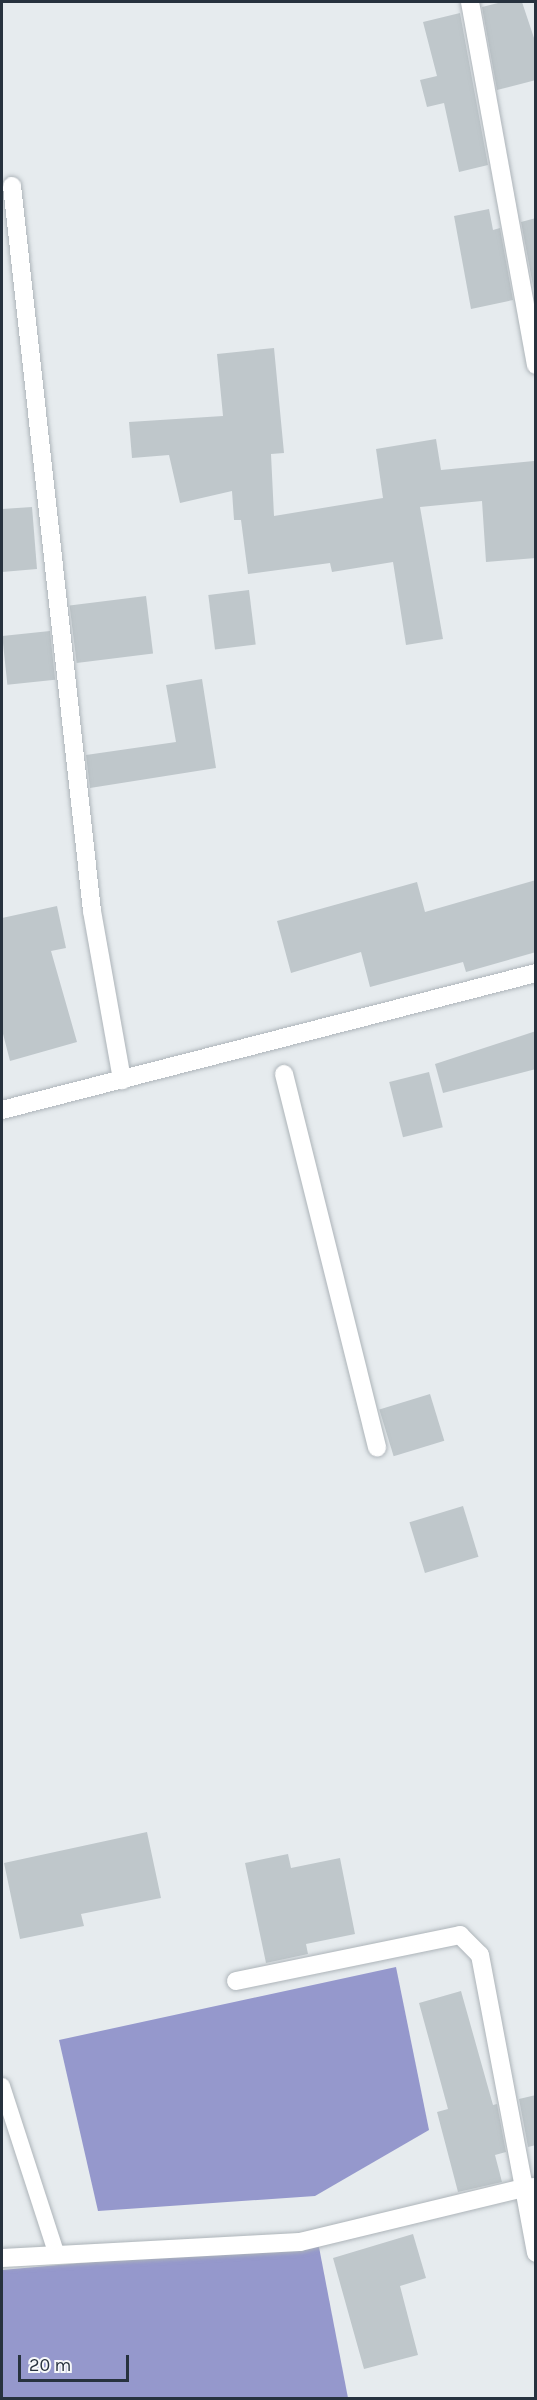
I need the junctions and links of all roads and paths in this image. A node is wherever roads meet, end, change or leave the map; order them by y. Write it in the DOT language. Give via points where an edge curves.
graph roads {
  1 [pos="470,2"];
  2 [pos="12,186"];
  3 [pos="536,365"];
  4 [pos="536,973"];
  5 [pos="284,1074"];
  6 [pos="122,1080"];
  7 [pos="2,1110"];
  8 [pos="377,1448"];
  9 [pos="236,1981"];
  10 [pos="2,2086"];
  11 [pos="530,2188"];
  12 [pos="536,2253"];
  13 [pos="57,2255"];
  14 [pos="2,2258"];
  1 -- 3 [label="street"];
  2 -- 6 [label="street" via="92,911"];
  4 -- 6 [label="street"];
  5 -- 8 [label="street"];
  6 -- 7 [label="street"];
  9 -- 11 [label="street" via="460,1935 480,1955"];
  10 -- 13 [label="lane"];
  11 -- 12 [label="street"];
  11 -- 13 [label="street" via="300,2242"];
  13 -- 14 [label="street"];
}
